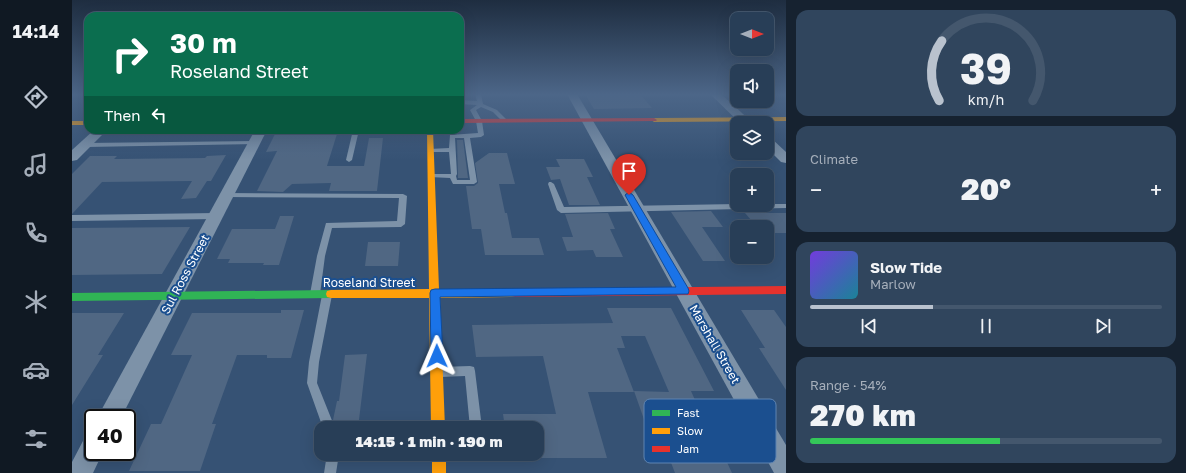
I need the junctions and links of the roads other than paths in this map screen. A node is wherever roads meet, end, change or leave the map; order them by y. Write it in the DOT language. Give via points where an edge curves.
graph roads {
  1 [pos="476,116"];
  2 [pos="500,116"];
  3 [pos="584,116"];
  4 [pos="786,119"];
  5 [pos="504,120"];
  6 [pos="586,120"];
  7 [pos="774,120"];
  8 [pos="464,121"];
  9 [pos="479,121"];
  10 [pos="730,121"];
  11 [pos="72,123"];
  12 [pos="84,123"];
  13 [pos="97,134"];
  14 [pos="355,134"];
  15 [pos="430,134"];
  16 [pos="467,136"];
  17 [pos="258,137"];
  18 [pos="85,145"];
  19 [pos="774,147"];
  20 [pos="431,150"];
  21 [pos="452,150"];
  22 [pos="72,157"];
  23 [pos="786,158"];
  24 [pos="349,160"];
  25 [pos="432,176"];
  26 [pos="452,176"];
  27 [pos="551,184"];
  28 [pos="227,195"];
  29 [pos="786,206"];
  30 [pos="637,209"];
  31 [pos="216,216"];
  32 [pos="72,218"];
  33 [pos="786,290"];
  34 [pos="684,291"];
  35 [pos="435,293"];
  36 [pos="315,294"];
  37 [pos="328,294"];
  38 [pos="174,296"];
  39 [pos="72,297"];
  40 [pos="437,372"];
  41 [pos="746,399"];
  42 [pos="114,409"];
  43 [pos="326,421"];
  44 [pos="438,421"];
  45 [pos="475,421"];
  46 [pos="776,452"];
  47 [pos="86,461"];
  48 [pos="331,461"];
  49 [pos="439,461"];
  50 [pos="786,470"];
  51 [pos="80,473"];
  52 [pos="330,473"];
  53 [pos="440,473"];
  1 -- 9 [label="lane"];
  2 -- 5 [label="lane"];
  3 -- 6 [label="street, Marshall Street"];
  4 -- 7 [label="street"];
  5 -- 6 [label="street"];
  5 -- 9 [label="street"];
  6 -- 10 [label="street"];
  6 -- 30 [label="street, Marshall Street"];
  8 -- 9 [label="street"];
  9 -- 16 [label="lane" via="481,134"];
  11 -- 12 [label="street"];
  13 -- 18 [label="street"];
  14 -- 24 [label="lane"];
  15 -- 20 [label="street"];
  16 -- 21 [label="lane" via="452,136"];
  16 -- 26 [label="lane" via="474,182 455,182"];
  17 -- 18 [label="lane"];
  17 -- 28 [label="street, Sul Ross Street"];
  18 -- 22 [label="street"];
  19 -- 23 [label="street"];
  20 -- 21 [label="lane"];
  20 -- 25 [label="street"];
  21 -- 26 [label="lane"];
  25 -- 26 [label="lane"];
  25 -- 35 [label="street"];
  27 -- 30 [label="lane" via="560,210"];
  28 -- 31 [label="street, Sul Ross Street"];
  28 -- 36 [label="lane" via="403,196 401,224 329,225"];
  29 -- 30 [label="lane"];
  30 -- 34 [label="street, Marshall Street"];
  31 -- 32 [label="lane"];
  31 -- 38 [label="street, Sul Ross Street"];
  33 -- 34 [label="street, Roseland Street"];
  34 -- 35 [label="street, Roseland Street"];
  34 -- 41 [label="street, Marshall Street"];
  35 -- 37 [label="street, Roseland Street"];
  35 -- 40 [label="street"];
  36 -- 37 [label="street, Roseland Street"];
  36 -- 38 [label="street, Roseland Street"];
  37 -- 43 [label="lane" via="312,382"];
  38 -- 39 [label="street, Roseland Street"];
  38 -- 42 [label="street, Sul Ross Street"];
  40 -- 44 [label="street"];
  40 -- 45 [label="lane" via="470,371"];
  46 -- 50 [label="street, Marshall Street"];
  47 -- 51 [label="street"];
  48 -- 52 [label="lane"];
  49 -- 53 [label="street"];
}
